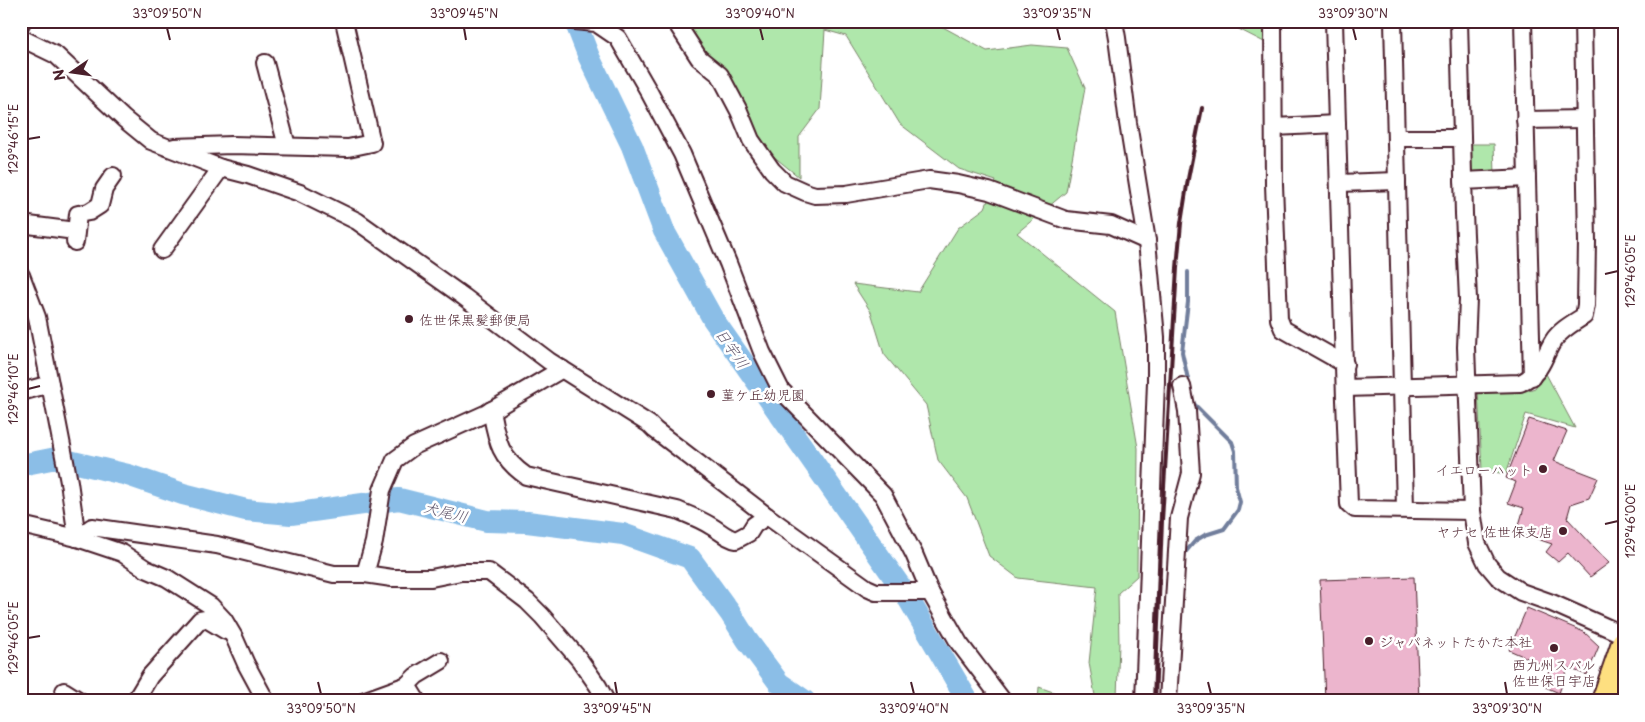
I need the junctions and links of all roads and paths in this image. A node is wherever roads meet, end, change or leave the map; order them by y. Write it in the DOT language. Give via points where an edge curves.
graph roads {
  1 [pos="344,21"];
  2 [pos="574,21"];
  3 [pos="675,21"];
  4 [pos="1114,21"];
  5 [pos="1273,21"];
  6 [pos="1334,21"];
  7 [pos="1393,21"];
  8 [pos="1460,21"];
  9 [pos="1523,21"];
  10 [pos="1583,21"];
  11 [pos="21,38"];
  12 [pos="265,62"];
  13 [pos="1584,119"];
  14 [pos="1525,120"];
  15 [pos="1337,124"];
  16 [pos="1274,126"];
  17 [pos="1396,138"];
  18 [pos="1462,138"];
  19 [pos="287,146"];
  20 [pos="167,148"];
  21 [pos="221,168"];
  22 [pos="1527,178"];
  23 [pos="1397,181"];
  24 [pos="1463,181"];
  25 [pos="114,183"];
  26 [pos="1339,183"];
  27 [pos="21,224"];
  28 [pos="1147,241"];
  29 [pos="162,250"];
  30 [pos="21,275"];
  31 [pos="1345,364"];
  32 [pos="562,369"];
  33 [pos="1532,377"];
  34 [pos="50,384"];
  35 [pos="1402,385"];
  36 [pos="1469,385"];
  37 [pos="1182,386"];
  38 [pos="1345,388"];
  39 [pos="21,392"];
  40 [pos="491,410"];
  41 [pos="1405,509"];
  42 [pos="1472,511"];
  43 [pos="767,516"];
  44 [pos="21,525"];
  45 [pos="77,538"];
  46 [pos="365,574"];
  47 [pos="925,592"];
  48 [pos="1624,635"];
  49 [pos="234,637"];
  50 [pos="1624,644"];
  51 [pos="441,661"];
  52 [pos="407,685"];
  53 [pos="64,691"];
  54 [pos="80,701"];
  55 [pos="135,701"];
  56 [pos="266,701"];
  57 [pos="364,701"];
  58 [pos="417,701"];
  59 [pos="606,701"];
  60 [pos="1002,701"];
  61 [pos="1144,701"];
  62 [pos="1168,701"];
  63 [pos="1604,701"];
  1 -- 19 [label="street" via="372,143 348,148"];
  2 -- 47 [label="street" via="596,23 618,38 682,154 762,352 781,390 883,495 914,554"];
  3 -- 28 [label="street" via="699,58 720,75 751,140 785,183 815,195 846,194 928,180 958,184 989,191 1066,220 1111,225"];
  4 -- 28 [label="street"];
  5 -- 16 [label="street"];
  6 -- 15 [label="street"];
  7 -- 17 [label="street"];
  8 -- 18 [label="street"];
  9 -- 14 [label="street"];
  10 -- 13 [label="street"];
  11 -- 20 [label="street" via="56,55 124,120 151,141"];
  12 -- 19 [label="street"];
  13 -- 14 [label="street"];
  13 -- 33 [label="street" via="1587,242 1584,316 1561,331"];
  14 -- 22 [label="street"];
  15 -- 16 [label="street"];
  15 -- 26 [label="street"];
  16 -- 31 [label="street" via="1279,319 1283,329"];
  17 -- 18 [label="street"];
  17 -- 23 [label="street"];
  18 -- 24 [label="street"];
  19 -- 20 [label="street" via="232,144"];
  20 -- 21 [label="street"];
  21 -- 29 [label="street"];
  21 -- 32 [label="street" via="300,193 357,221"];
  22 -- 24 [label="street"];
  22 -- 33 [label="street"];
  23 -- 26 [label="street"];
  23 -- 35 [label="street"];
  24 -- 36 [label="street"];
  25 -- 27 [label="street" via="104,189 100,206 78,214 75,237"];
  26 -- 31 [label="street"];
  28 -- 61 [label="street" via="1156,337 1156,382"];
  30 -- 34 [label="street" via="37,317"];
  31 -- 38 [label="street"];
  32 -- 40 [label="street"];
  32 -- 43 [label="street" via="649,424"];
  33 -- 36 [label="street" via="1520,383"];
  34 -- 39 [label="street"];
  34 -- 45 [label="street"];
  35 -- 36 [label="street"];
  35 -- 38 [label="street"];
  35 -- 41 [label="street"];
  36 -- 42 [label="street"];
  37 -- 62 [label="street" via="1191,473 1179,518"];
  38 -- 41 [label="street" via="1349,504 1355,509"];
  40 -- 43 [label="street" via="501,451 513,467 526,476 677,510 736,540"];
  40 -- 46 [label="street" via="414,446 396,460 382,490"];
  41 -- 42 [label="street"];
  42 -- 48 [label="street" via="1476,543 1498,577 1521,592 1552,602"];
  43 -- 47 [label="street" via="867,588 876,592"];
  44 -- 45 [label="street"];
  45 -- 46 [label="street" via="92,527 217,545 334,574"];
  45 -- 49 [label="street" via="122,553 167,578 211,606"];
  46 -- 59 [label="street" via="431,578 461,572 489,572 542,616 579,659"];
  47 -- 60 [label="street"];
  49 -- 55 [label="street" via="218,624 200,620 150,676"];
  49 -- 56 [label="street"];
  50 -- 63 [label="highway"];
  51 -- 52 [label="street"];
  52 -- 57 [label="street"];
  52 -- 58 [label="street"];
  53 -- 54 [label="street"];
}
